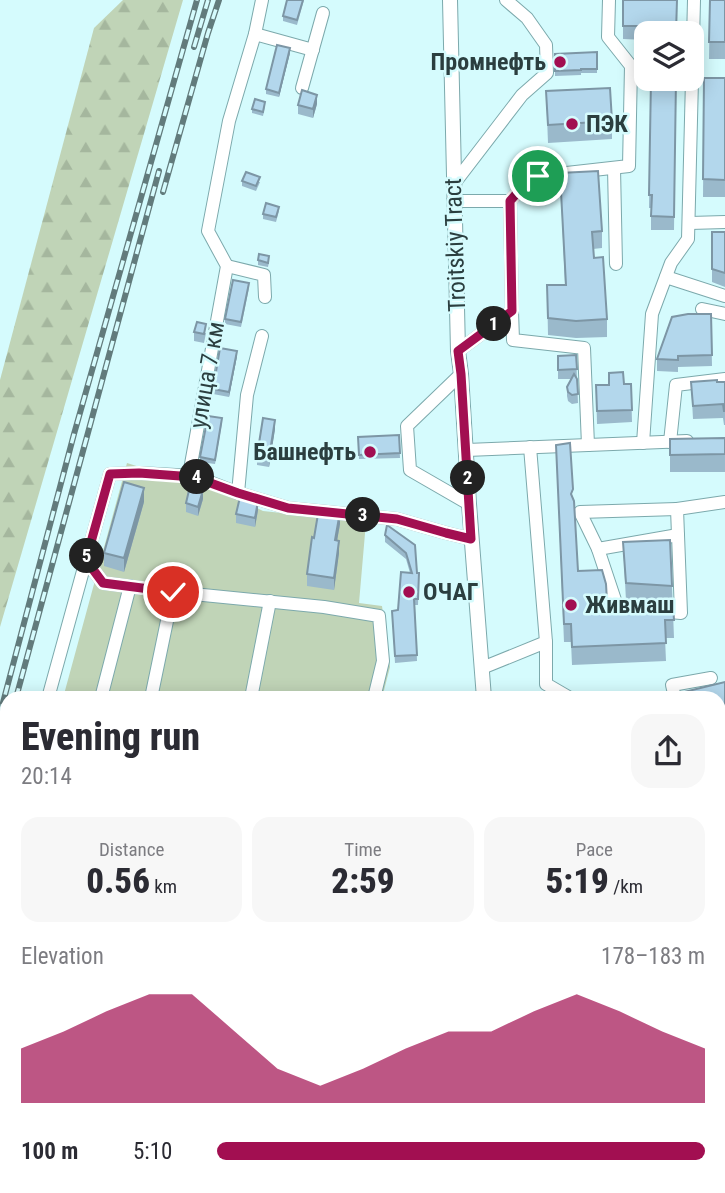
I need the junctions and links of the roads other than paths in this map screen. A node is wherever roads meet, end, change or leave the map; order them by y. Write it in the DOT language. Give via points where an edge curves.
graph roads {
  1 [pos="262,0"];
  2 [pos="450,0"];
  3 [pos="506,0"];
  4 [pos="609,0"];
  5 [pos="694,0"];
  6 [pos="323,13"];
  7 [pos="255,34"];
  8 [pos="313,50"];
  9 [pos="302,88"];
  10 [pos="614,168"];
  11 [pos="453,185"];
  12 [pos="453,201"];
  13 [pos="510,201"];
  14 [pos="725,222"];
  15 [pos="690,223"];
  16 [pos="616,264"];
  17 [pos="227,266"];
  18 [pos="666,277"];
  19 [pos="725,296"];
  20 [pos="265,297"];
  21 [pos="702,309"];
  22 [pos="512,311"];
  23 [pos="725,314"];
  24 [pos="262,336"];
  25 [pos="458,351"];
  26 [pos="461,374"];
  27 [pos="725,379"];
  28 [pos="703,440"];
  29 [pos="670,442"];
  30 [pos="643,443"];
  31 [pos="588,445"];
  32 [pos="530,447"];
  33 [pos="467,450"];
  34 [pos="194,477"];
  35 [pos="238,493"];
  36 [pos="725,502"];
  37 [pos="469,504"];
  38 [pos="677,509"];
  39 [pos="678,535"];
  40 [pos="471,539"];
  41 [pos="598,550"];
  42 [pos="86,560"];
  43 [pos="130,586"];
  44 [pos="173,592"];
  45 [pos="270,601"];
  46 [pos="545,642"];
  47 [pos="482,668"];
  48 [pos="711,678"];
  49 [pos="50,691"];
  50 [pos="103,691"];
  51 [pos="152,691"];
  52 [pos="252,691"];
  53 [pos="376,691"];
  54 [pos="484,691"];
  55 [pos="558,691"];
  56 [pos="673,691"];
  1 -- 7 [label="street"];
  2 -- 11 [label="main road, Troitskiy Tract"];
  3 -- 11 [label="street" via="527,18 546,45 547,73 522,95"];
  4 -- 10 [label="street" via="608,37 631,66 629,166"];
  5 -- 15 [label="street" via="698,80"];
  6 -- 8 [label="street"];
  7 -- 8 [label="street"];
  7 -- 17 [label="street" via="229,121 208,231"];
  8 -- 9 [label="street"];
  10 -- 13 [label="street" via="531,177"];
  10 -- 16 [label="street"];
  11 -- 12 [label="main road, Troitskiy Tract"];
  12 -- 13 [label="street"];
  12 -- 25 [label="main road, Troitskiy Tract"];
  13 -- 22 [label="street"];
  14 -- 15 [label="street"];
  15 -- 18 [label="street" via="688,239"];
  17 -- 20 [label="street" via="264,275"];
  17 -- 34 [label="street, улица 7 км" via="191,464"];
  18 -- 19 [label="street"];
  18 -- 30 [label="street" via="652,314"];
  21 -- 23 [label="street"];
  22 -- 25 [label="street"];
  22 -- 31 [label="street" via="513,340 584,348"];
  24 -- 35 [label="street" via="247,395"];
  25 -- 26 [label="main road, Troitskiy Tract"];
  26 -- 33 [label="main road, Troitskiy Tract"];
  26 -- 37 [label="street" via="407,426 410,470"];
  27 -- 29 [label="street" via="676,385"];
  28 -- 29 [label="street"];
  29 -- 30 [label="street"];
  30 -- 31 [label="street"];
  31 -- 32 [label="street"];
  32 -- 33 [label="street"];
  32 -- 46 [label="street"];
  33 -- 37 [label="main road, Troitskiy Tract"];
  34 -- 35 [label="street"];
  34 -- 42 [label="street" via="110,474"];
  35 -- 40 [label="street" via="288,508 397,519"];
  36 -- 38 [label="street"];
  37 -- 40 [label="main road, Troitskiy Tract"];
  38 -- 39 [label="street"];
  38 -- 41 [label="street" via="580,512"];
  39 -- 41 [label="street"];
  39 -- 41 [label="street" via="681,613 618,609"];
  40 -- 47 [label="main road, Troitskiy Tract"];
  42 -- 43 [label="street" via="103,583"];
  42 -- 49 [label="street"];
  43 -- 44 [label="street"];
  43 -- 50 [label="street"];
  44 -- 45 [label="street"];
  44 -- 51 [label="street"];
  45 -- 52 [label="street"];
  45 -- 53 [label="street" via="379,615 383,661"];
  46 -- 47 [label="street"];
  46 -- 55 [label="street" via="546,684"];
  47 -- 54 [label="main road, Troitskiy Tract"];
  48 -- 56 [label="street" via="672,685"];
}
